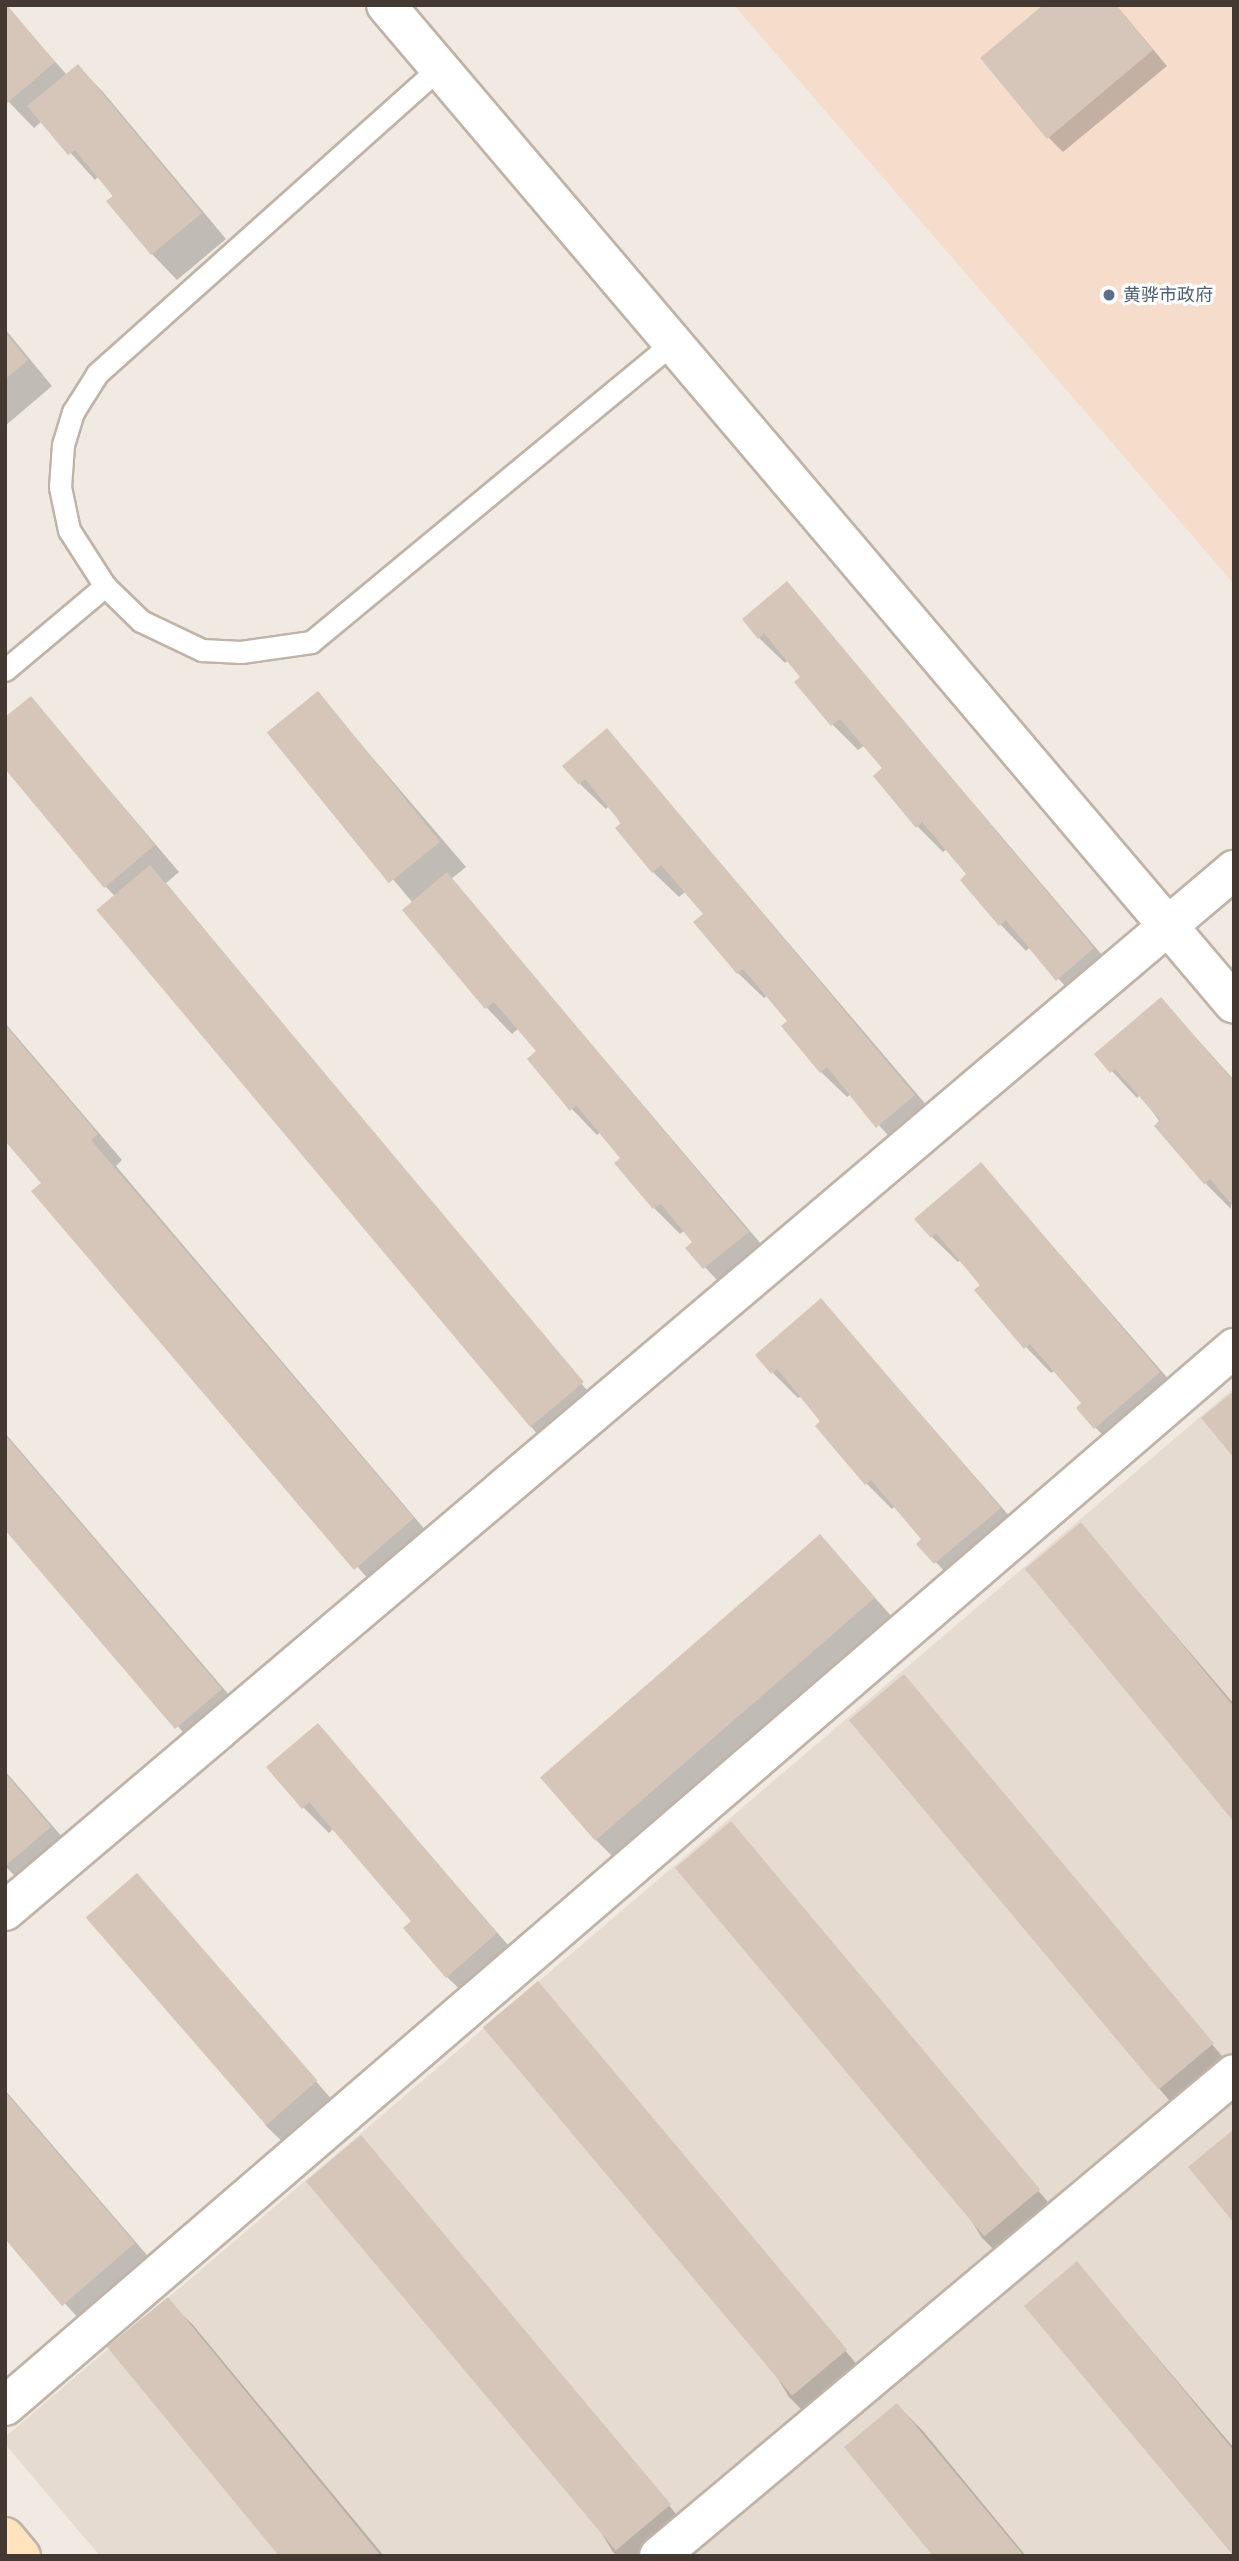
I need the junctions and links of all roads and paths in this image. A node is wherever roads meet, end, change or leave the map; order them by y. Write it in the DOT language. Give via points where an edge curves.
graph roads {
  1 [pos="386,5"];
  2 [pos="439,68"];
  3 [pos="672,343"];
  4 [pos="105,586"];
  5 [pos="5,670"];
  6 [pos="1234,870"];
  7 [pos="1167,928"];
  8 [pos="1234,1004"];
  9 [pos="1234,1348"];
  10 [pos="5,1911"];
  11 [pos="1234,2074"];
  12 [pos="5,2406"];
  13 [pos="5,2537"];
  14 [pos="22,2556"];
  15 [pos="659,2556"];
  1 -- 2 [label="street"];
  2 -- 3 [label="street"];
  2 -- 4 [label="lane" via="97,374 73,412 62,445 60,487 69,530"];
  3 -- 4 [label="lane" via="311,642 241,652 202,650 141,621"];
  3 -- 7 [label="street"];
  4 -- 5 [label="lane"];
  6 -- 7 [label="street"];
  7 -- 8 [label="street"];
  7 -- 10 [label="street"];
  9 -- 12 [label="street"];
  11 -- 15 [label="street"];
  13 -- 14 [label="main road"];
}
